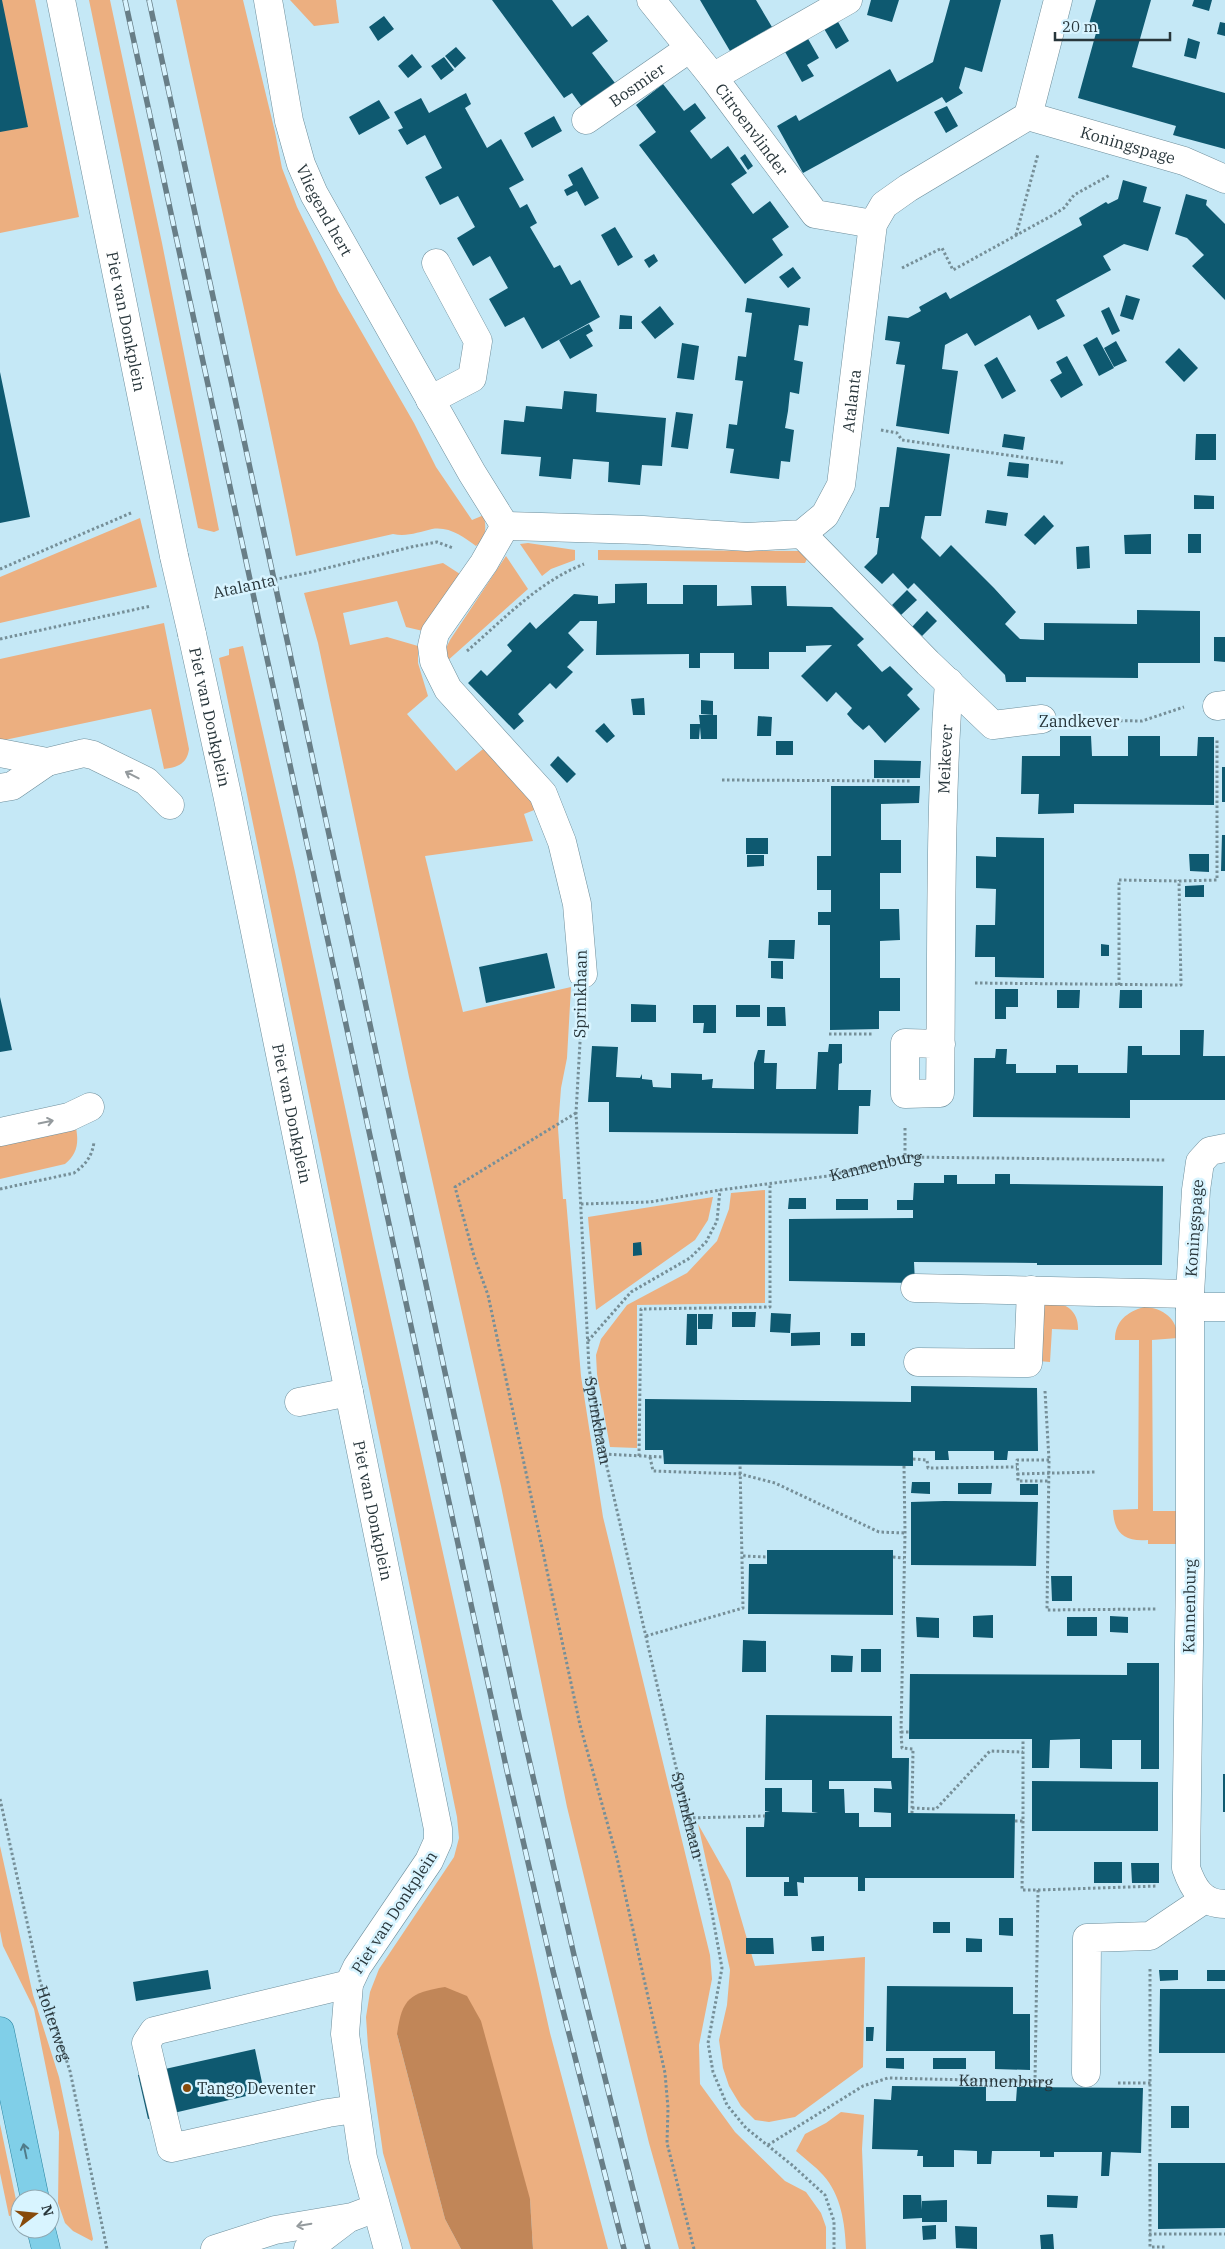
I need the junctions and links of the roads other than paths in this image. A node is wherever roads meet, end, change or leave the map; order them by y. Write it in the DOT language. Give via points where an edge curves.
graph roads {
  1 [pos="61,0"];
  2 [pos="268,0"];
  3 [pos="651,0"];
  4 [pos="848,0"];
  5 [pos="1058,0"];
  6 [pos="690,48"];
  7 [pos="713,77"];
  8 [pos="1038,118"];
  9 [pos="586,120"];
  10 [pos="1225,180"];
  11 [pos="873,224"];
  12 [pos="436,263"];
  13 [pos="430,400"];
  14 [pos="506,526"];
  15 [pos="802,534"];
  16 [pos="949,682"];
  17 [pos="1042,720"];
  18 [pos="0,753"];
  19 [pos="47,762"];
  20 [pos="0,788"];
  21 [pos="170,805"];
  22 [pos="584,974"];
  23 [pos="941,1044"];
  24 [pos="90,1107"];
  25 [pos="0,1132"];
  26 [pos="1225,1148"];
  27 [pos="914,1288"];
  28 [pos="1030,1290"];
  29 [pos="1190,1300"];
  30 [pos="1225,1307"];
  31 [pos="918,1362"];
  32 [pos="349,1392"];
  33 [pos="298,1402"];
  34 [pos="1207,1896"];
  35 [pos="349,1984"];
  36 [pos="0,2031"];
  37 [pos="1086,2073"];
  38 [pos="355,2109"];
  39 [pos="33,2189"];
  40 [pos="364,2213"];
  41 [pos="215,2249"];
  42 [pos="308,2249"];
  43 [pos="388,2249"];
  1 -- 32 [label="street, Piet van Donkplein, bridge" via="162,501"];
  2 -- 13 [label="street, Vliegend hert" via="289,121 301,164 314,194"];
  3 -- 6 [label="street, Citroenvlinder"];
  4 -- 7 [label="street"];
  5 -- 8 [label="street"];
  6 -- 7 [label="street, Citroenvlinder"];
  6 -- 9 [label="street, Bosmier"];
  7 -- 11 [label="street, Citroenvlinder" via="815,214"];
  8 -- 10 [label="street, Koningspage" via="1184,161"];
  8 -- 11 [label="street, Atalanta" via="908,188 884,205"];
  11 -- 15 [label="street, Atalanta" via="841,484 825,516"];
  12 -- 13 [label="street" via="478,341 472,378"];
  13 -- 14 [label="street, Vliegend hert"];
  14 -- 15 [label="street" via="747,537"];
  14 -- 22 [label="street, Sprinkhaan" via="435,633 432,646 434,661 444,682 543,794 562,842 577,904"];
  15 -- 16 [label="street"];
  16 -- 17 [label="street, Zandkever" via="993,725"];
  16 -- 23 [label="street, Meikever" via="942,834"];
  18 -- 19 [label="street"];
  19 -- 20 [label="street" via="12,786"];
  21 -- 19 [label="street, one-way" via="146,782 93,755 84,753"];
  25 -- 24 [label="street, one-way" via="69,1117"];
  26 -- 29 [label="street, Koningspage" via="1210,1151 1200,1162"];
  27 -- 28 [label="street"];
  28 -- 29 [label="street"];
  28 -- 31 [label="street" via="1028,1363"];
  29 -- 30 [label="street"];
  29 -- 34 [label="street, Kannenburg" via="1186,1868"];
  32 -- 33 [label="street"];
  32 -- 35 [label="street, Piet van Donkplein" via="438,1829 436,1846 429,1861"];
  34 -- 37 [label="street" via="1150,1936 1088,1938"];
  35 -- 38 [label="street, Piet van Donkplein" via="345,2034"];
  35 -- 38 [label="street" via="154,2030 146,2042 171,2148"];
  39 -- 36 [label="main road, one-way"];
  38 -- 40 [label="street, Piet van Donkplein" via="363,2158"];
  40 -- 41 [label="street, one-way" via="274,2230"];
  40 -- 42 [label="street"];
  40 -- 43 [label="street, Piet van Donkplein"];
}
